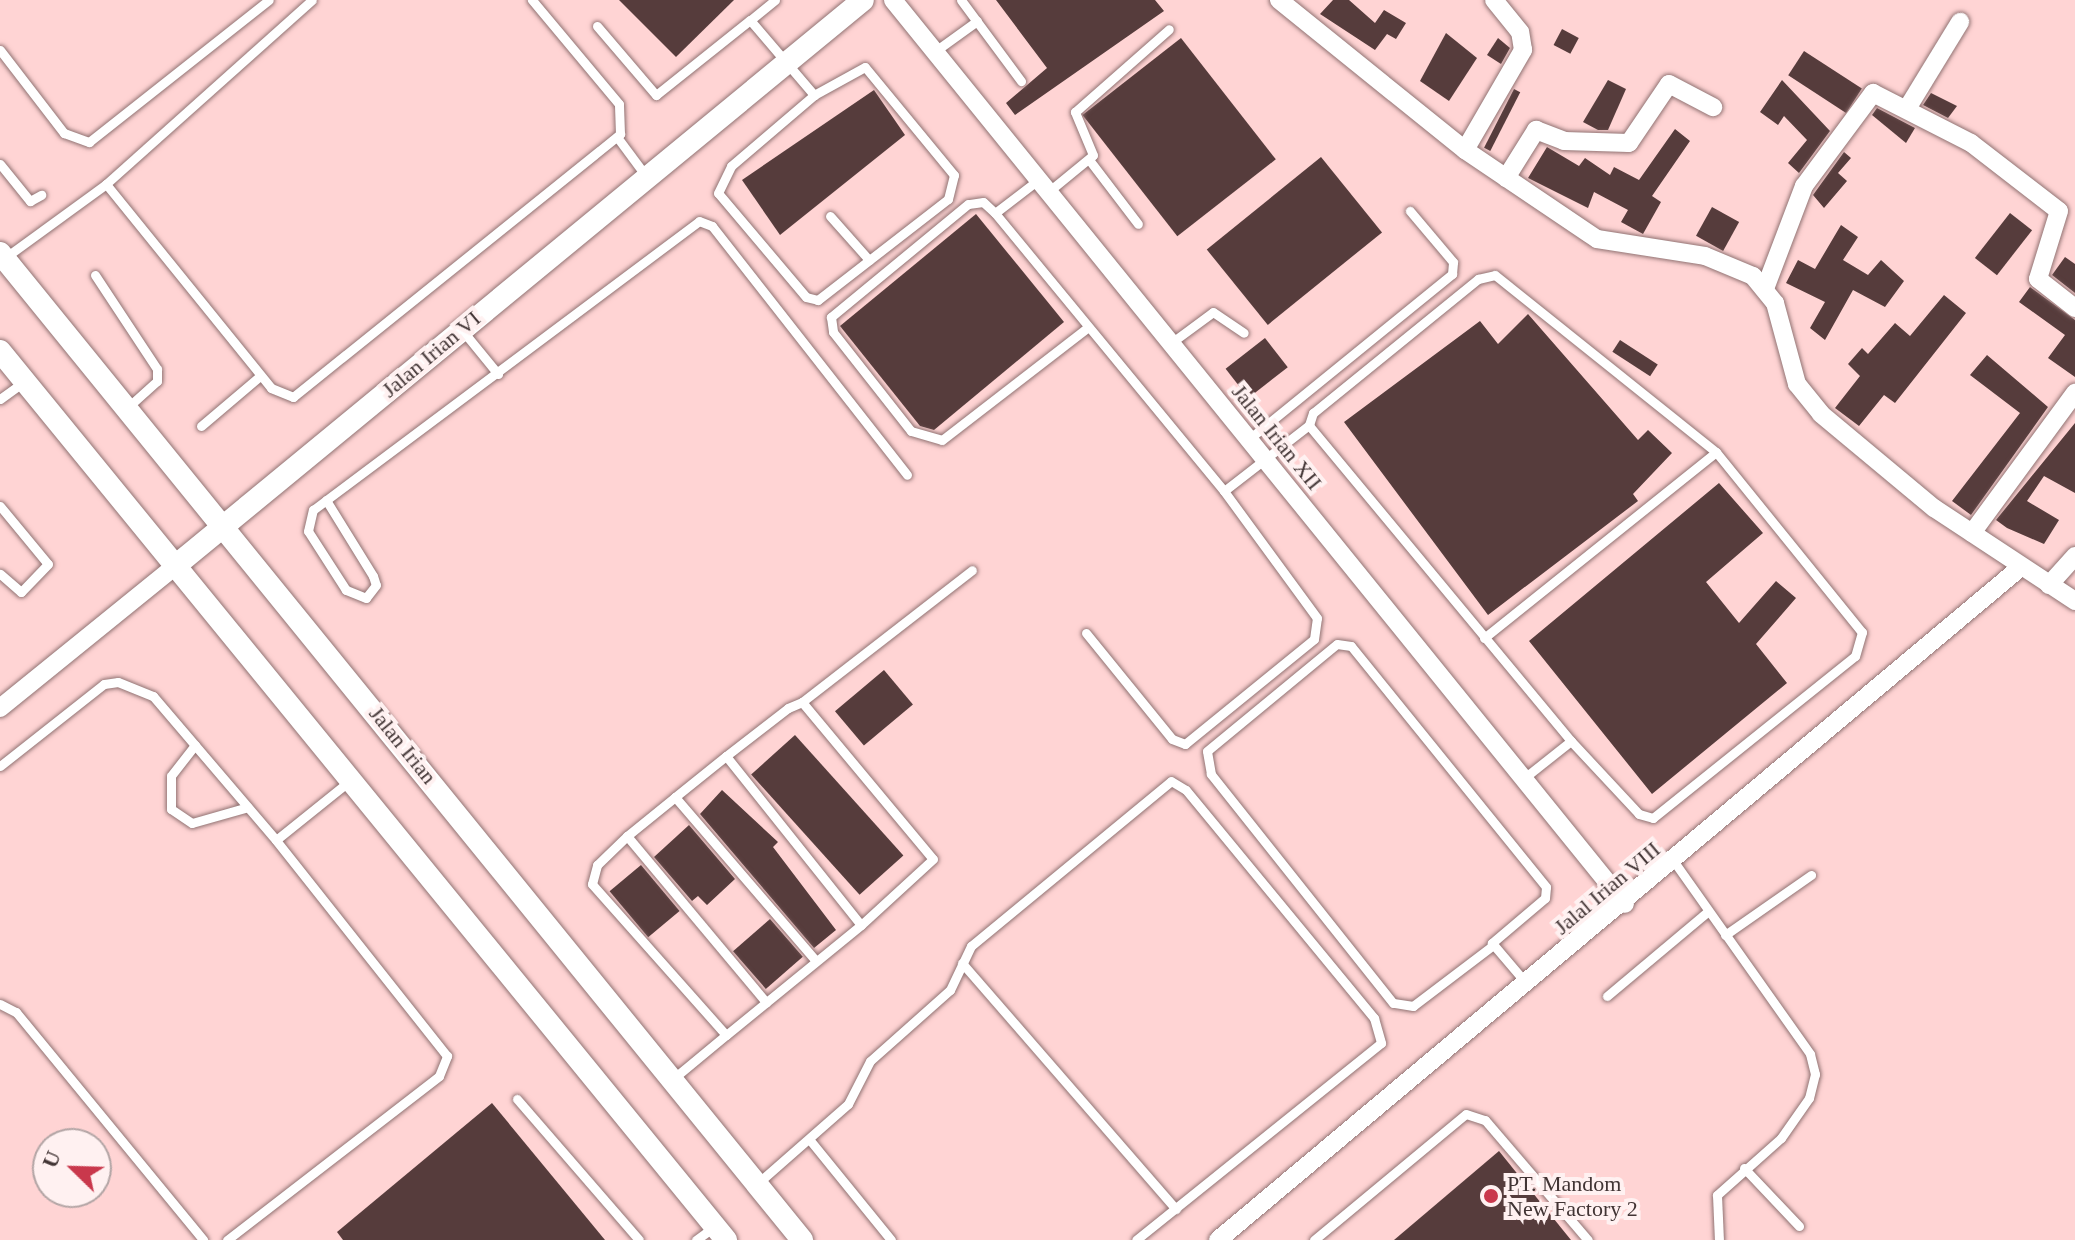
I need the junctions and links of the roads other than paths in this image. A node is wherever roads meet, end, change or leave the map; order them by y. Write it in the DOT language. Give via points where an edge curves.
graph roads {
  1 [pos="269,0"];
  2 [pos="312,0"];
  3 [pos="532,0"];
  4 [pos="775,0"];
  5 [pos="863,0"];
  6 [pos="893,0"];
  7 [pos="961,0"];
  8 [pos="1494,0"];
  9 [pos="1287,2"];
  10 [pos="750,20"];
  11 [pos="977,21"];
  12 [pos="1960,22"];
  13 [pos="597,26"];
  14 [pos="1169,29"];
  15 [pos="0,50"];
  16 [pos="934,52"];
  17 [pos="787,64"];
  18 [pos="1021,81"];
  19 [pos="814,95"];
  20 [pos="1713,107"];
  21 [pos="1908,107"];
  22 [pos="617,137"];
  23 [pos="1465,150"];
  24 [pos="1090,161"];
  25 [pos="0,164"];
  26 [pos="648,178"];
  27 [pos="1506,178"];
  28 [pos="106,184"];
  29 [pos="1043,186"];
  30 [pos="41,195"];
  31 [pos="1410,211"];
  32 [pos="995,213"];
  33 [pos="830,216"];
  34 [pos="1138,224"];
  35 [pos="2,255"];
  36 [pos="869,260"];
  37 [pos="95,275"];
  38 [pos="1766,286"];
  39 [pos="2075,308"];
  40 [pos="461,328"];
  41 [pos="1087,328"];
  42 [pos="1244,333"];
  43 [pos="1171,343"];
  44 [pos="0,351"];
  45 [pos="498,374"];
  46 [pos="260,376"];
  47 [pos="25,381"];
  48 [pos="2075,393"];
  49 [pos="0,399"];
  50 [pos="127,408"];
  51 [pos="1309,425"];
  52 [pos="201,426"];
  53 [pos="1249,439"];
  54 [pos="1716,452"];
  55 [pos="1265,459"];
  56 [pos="907,475"];
  57 [pos="1224,491"];
  58 [pos="326,500"];
  59 [pos="0,506"];
  60 [pos="225,527"];
  61 [pos="1972,533"];
  62 [pos="2075,556"];
  63 [pos="174,567"];
  64 [pos="2021,567"];
  65 [pos="972,570"];
  66 [pos="0,574"];
  67 [pos="2049,585"];
  68 [pos="2075,601"];
  69 [pos="1086,633"];
  70 [pos="1484,638"];
  71 [pos="802,702"];
  72 [pos="0,708"];
  73 [pos="1571,741"];
  74 [pos="195,745"];
  75 [pos="726,756"];
  76 [pos="0,766"];
  77 [pos="1523,779"];
  78 [pos="347,783"];
  79 [pos="675,797"];
  80 [pos="248,807"];
  81 [pos="627,836"];
  82 [pos="276,840"];
  83 [pos="1675,863"];
  84 [pos="1811,875"];
  85 [pos="1625,904"];
  86 [pos="1706,913"];
  87 [pos="861,925"];
  88 [pos="1725,935"];
  89 [pos="1492,946"];
  90 [pos="816,961"];
  91 [pos="962,963"];
  92 [pos="1528,986"];
  93 [pos="1607,996"];
  94 [pos="766,1002"];
  95 [pos="0,1004"];
  96 [pos="726,1035"];
  97 [pos="674,1078"];
  98 [pos="517,1099"];
  99 [pos="809,1139"];
  100 [pos="1744,1168"];
  101 [pos="757,1184"];
  102 [pos="1176,1209"];
  103 [pos="1799,1226"];
  104 [pos="721,1233"];
  105 [pos="203,1240"];
  106 [pos="227,1240"];
  107 [pos="639,1240"];
  108 [pos="696,1240"];
  109 [pos="802,1240"];
  110 [pos="891,1240"];
  111 [pos="1136,1240"];
  112 [pos="1218,1240"];
  113 [pos="1314,1240"];
  114 [pos="1588,1240"];
  115 [pos="1719,1240"];
  1 -- 15 [label="lane" via="89,142 64,133"];
  2 -- 28 [label="lane"];
  3 -- 22 [label="lane" via="619,104 624,124"];
  4 -- 10 [label="lane"];
  5 -- 17 [label="street, Jalan Irian VI"];
  6 -- 16 [label="street, Jalan Irian XII"];
  7 -- 11 [label="lane"];
  8 -- 23 [label="street" via="1520,32 1523,50"];
  9 -- 23 [label="street"];
  10 -- 13 [label="lane" via="656,95"];
  10 -- 17 [label="lane"];
  11 -- 16 [label="lane"];
  11 -- 18 [label="lane"];
  12 -- 21 [label="street"];
  14 -- 24 [label="lane" via="1075,112 1093,145"];
  16 -- 29 [label="street, Jalan Irian XII"];
  17 -- 19 [label="lane"];
  17 -- 26 [label="street, Jalan Irian VI"];
  19 -- 36 [label="lane" via="865,67 954,172 948,199"];
  19 -- 36 [label="lane" via="731,166 718,193 811,300"];
  20 -- 27 [label="street" via="1669,84 1629,143 1564,141 1536,130"];
  21 -- 38 [label="street" via="1878,93 1862,100 1804,186"];
  21 -- 39 [label="street" via="1971,143 2059,211 2038,279"];
  22 -- 26 [label="lane"];
  22 -- 46 [label="lane" via="305,391 282,397"];
  23 -- 27 [label="street"];
  24 -- 29 [label="lane"];
  24 -- 34 [label="lane"];
  25 -- 30 [label="lane" via="30,201"];
  26 -- 40 [label="street, Jalan Irian VI"];
  27 -- 38 [label="street" via="1606,243 1720,260"];
  28 -- 35 [label="lane"];
  28 -- 46 [label="lane"];
  29 -- 32 [label="lane"];
  29 -- 43 [label="street, Jalan Irian XII"];
  31 -- 53 [label="lane" via="1453,262 1452,274"];
  32 -- 41 [label="lane"];
  32 -- 41 [label="lane" via="983,202 968,204 831,317 833,332 911,431 942,440"];
  33 -- 36 [label="lane"];
  35 -- 50 [label="street, Jalan Irian"];
  37 -- 50 [label="lane" via="157,369 157,381"];
  38 -- 61 [label="street" via="1808,402 1885,470"];
  40 -- 45 [label="lane"];
  40 -- 60 [label="street, Jalan Irian VI"];
  41 -- 57 [label="lane"];
  42 -- 43 [label="lane" via="1213,312"];
  43 -- 53 [label="street, Jalan Irian XII"];
  44 -- 47 [label="street"];
  45 -- 56 [label="lane" via="699,221 712,226"];
  45 -- 58 [label="lane"];
  46 -- 52 [label="lane"];
  47 -- 49 [label="lane"];
  47 -- 63 [label="street"];
  48 -- 61 [label="street"];
  50 -- 60 [label="street, Jalan Irian"];
  51 -- 54 [label="lane" via="1313,413 1491,274"];
  51 -- 55 [label="lane"];
  51 -- 70 [label="lane"];
  53 -- 55 [label="street, Jalan Irian XII"];
  54 -- 70 [label="lane"];
  54 -- 73 [label="lane" via="1858,622 1859,650 1653,818 1639,814"];
  55 -- 57 [label="lane"];
  55 -- 77 [label="street, Jalan Irian XII"];
  57 -- 69 [label="lane" via="1317,618 1314,639 1185,744 1172,739"];
  58 -- 58 [label="lane" via="373,576 376,585 366,598 350,594 308,531 313,510"];
  59 -- 66 [label="lane" via="48,564 21,592"];
  60 -- 63 [label="street, Jalan Irian VI"];
  60 -- 97 [label="street, Jalan Irian"];
  61 -- 64 [label="street"];
  62 -- 67 [label="street"];
  63 -- 72 [label="street, Jalan Irian VI"];
  63 -- 78 [label="street"];
  64 -- 67 [label="street"];
  64 -- 83 [label="street, Jalal Irian VIII"];
  65 -- 71 [label="lane"];
  67 -- 68 [label="street"];
  70 -- 73 [label="lane"];
  71 -- 75 [label="lane"];
  71 -- 87 [label="lane" via="933,859"];
  73 -- 77 [label="lane"];
  74 -- 76 [label="lane" via="153,696 118,682 104,684"];
  74 -- 80 [label="lane"];
  74 -- 80 [label="lane" via="171,776 171,809 192,823"];
  75 -- 79 [label="lane"];
  75 -- 87 [label="lane"];
  77 -- 85 [label="street, Jalan Irian XII"];
  78 -- 82 [label="lane"];
  78 -- 104 [label="street"];
  79 -- 81 [label="lane"];
  79 -- 90 [label="lane"];
  80 -- 82 [label="lane"];
  81 -- 94 [label="lane"];
  81 -- 96 [label="lane" via="597,865 592,884"];
  82 -- 106 [label="lane" via="447,1056 433,1081"];
  83 -- 85 [label="street, Jalal Irian VIII"];
  83 -- 86 [label="lane"];
  84 -- 88 [label="lane"];
  85 -- 92 [label="street, Jalal Irian VIII"];
  86 -- 88 [label="lane"];
  86 -- 93 [label="lane"];
  87 -- 90 [label="lane"];
  88 -- 100 [label="lane" via="1810,1054 1815,1074 1809,1098 1781,1138"];
  89 -- 89 [label="lane" via="1545,898 1546,887 1351,646 1337,644 1207,751 1211,774 1393,1003 1413,1006"];
  89 -- 92 [label="lane"];
  90 -- 94 [label="lane"];
  91 -- 99 [label="lane" via="950,990 870,1061 848,1104"];
  91 -- 102 [label="lane"];
  91 -- 102 [label="lane" via="971,946 1161,784 1186,790 1382,1034 1379,1050"];
  92 -- 112 [label="street, Jalal Irian VIII"];
  94 -- 96 [label="lane"];
  95 -- 105 [label="lane" via="16,1012"];
  96 -- 97 [label="lane"];
  97 -- 101 [label="street, Jalan Irian"];
  98 -- 107 [label="lane"];
  99 -- 101 [label="lane"];
  99 -- 110 [label="lane"];
  100 -- 103 [label="lane"];
  100 -- 115 [label="lane" via="1715,1198"];
  101 -- 109 [label="street, Jalan Irian"];
  102 -- 111 [label="lane"];
  104 -- 108 [label="lane"];
  113 -- 114 [label="lane" via="1466,1114 1485,1120"];
}
